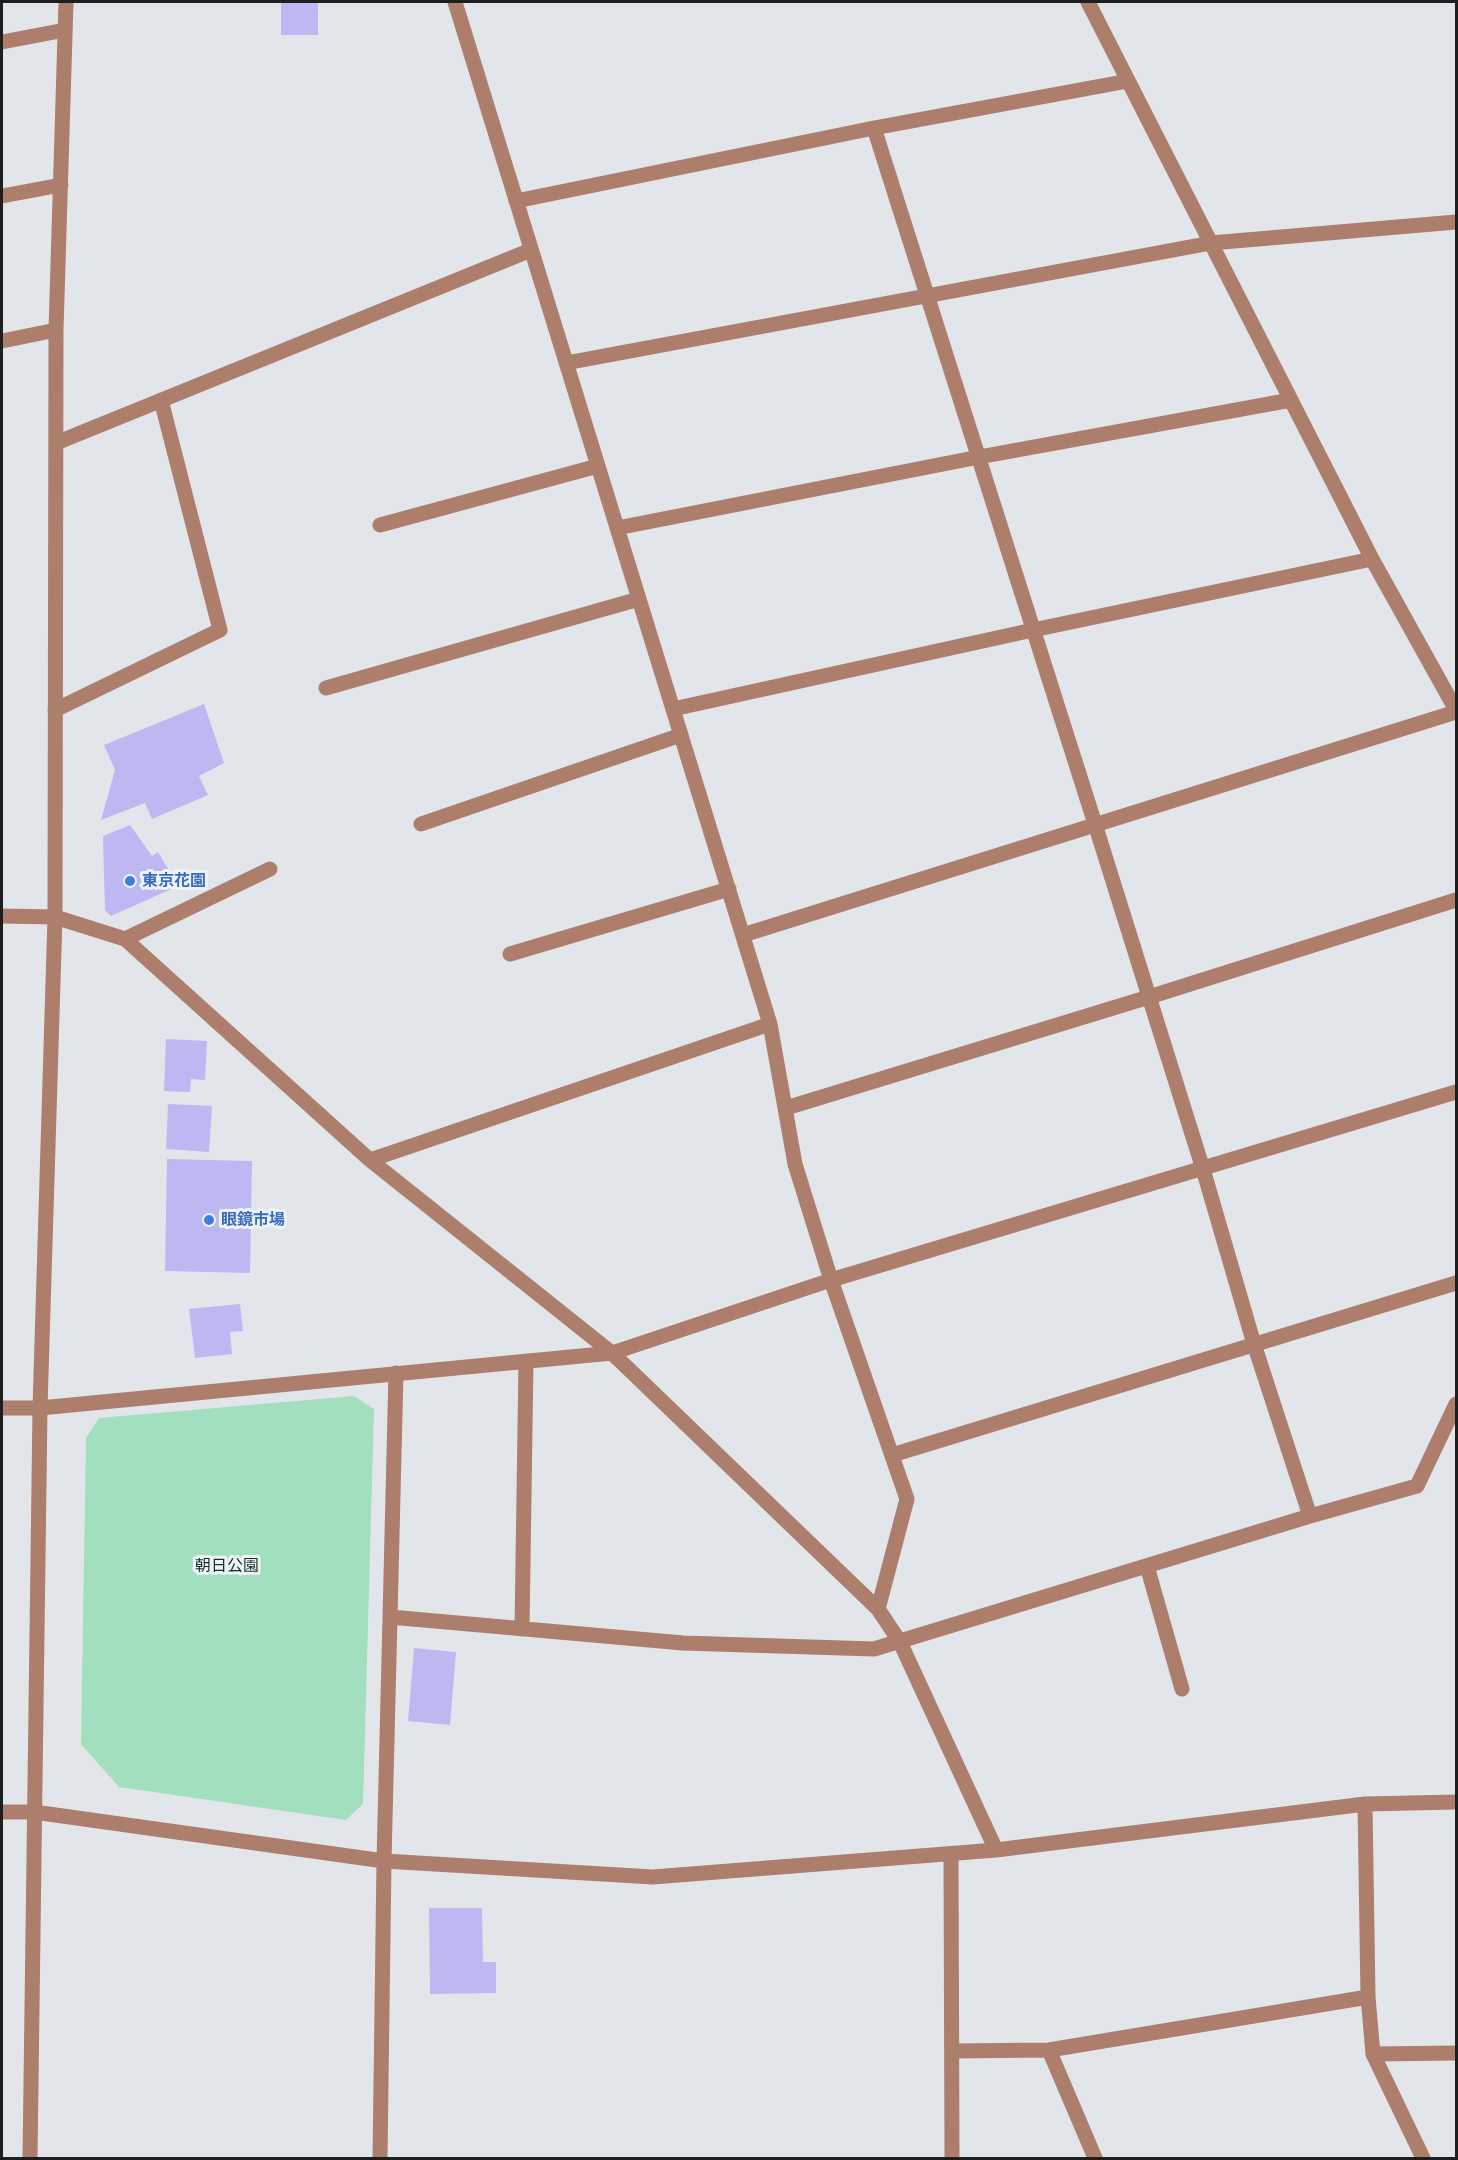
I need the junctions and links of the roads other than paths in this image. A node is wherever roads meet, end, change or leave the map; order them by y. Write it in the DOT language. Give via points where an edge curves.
graph roads {
  1 [pos="66,2"];
  2 [pos="455,2"];
  3 [pos="1088,2"];
  4 [pos="65,30"];
  5 [pos="2,42"];
  6 [pos="1128,81"];
  7 [pos="873,128"];
  8 [pos="61,185"];
  9 [pos="2,196"];
  10 [pos="516,201"];
  11 [pos="1456,222"];
  12 [pos="1211,243"];
  13 [pos="531,250"];
  14 [pos="927,294"];
  15 [pos="56,330"];
  16 [pos="2,342"];
  17 [pos="566,363"];
  18 [pos="161,400"];
  19 [pos="1291,400"];
  20 [pos="56,443"];
  21 [pos="978,457"];
  22 [pos="598,466"];
  23 [pos="380,525"];
  24 [pos="617,528"];
  25 [pos="1372,559"];
  26 [pos="639,599"];
  27 [pos="1033,630"];
  28 [pos="326,688"];
  29 [pos="673,709"];
  30 [pos="56,710"];
  31 [pos="1456,711"];
  32 [pos="681,735"];
  33 [pos="421,824"];
  34 [pos="1095,824"];
  35 [pos="270,869"];
  36 [pos="729,889"];
  37 [pos="1456,900"];
  38 [pos="2,916"];
  39 [pos="55,917"];
  40 [pos="743,935"];
  41 [pos="125,939"];
  42 [pos="510,954"];
  43 [pos="1149,997"];
  44 [pos="770,1024"];
  45 [pos="1456,1092"];
  46 [pos="786,1108"];
  47 [pos="370,1160"];
  48 [pos="1203,1169"];
  49 [pos="831,1280"];
  50 [pos="1456,1283"];
  51 [pos="1254,1344"];
  52 [pos="612,1353"];
  53 [pos="526,1361"];
  54 [pos="396,1373"];
  55 [pos="1456,1404"];
  56 [pos="2,1408"];
  57 [pos="40,1408"];
  58 [pos="892,1455"];
  59 [pos="1310,1516"];
  60 [pos="1147,1566"];
  61 [pos="878,1609"];
  62 [pos="390,1617"];
  63 [pos="522,1629"];
  64 [pos="900,1642"];
  65 [pos="1182,1689"];
  66 [pos="1456,1802"];
  67 [pos="1365,1804"];
  68 [pos="2,1812"];
  69 [pos="34,1812"];
  70 [pos="996,1850"];
  71 [pos="951,1854"];
  72 [pos="384,1861"];
  73 [pos="1368,1997"];
  74 [pos="1049,2050"];
  75 [pos="952,2051"];
  76 [pos="1456,2053"];
  77 [pos="1373,2054"];
  78 [pos="30,2158"];
  79 [pos="380,2158"];
  80 [pos="952,2158"];
  81 [pos="1095,2158"];
  82 [pos="1424,2158"];
  1 -- 4 [label="street"];
  2 -- 10 [label="street"];
  3 -- 6 [label="street"];
  4 -- 5 [label="street"];
  4 -- 8 [label="street"];
  6 -- 7 [label="street"];
  6 -- 12 [label="street"];
  7 -- 10 [label="street"];
  7 -- 14 [label="street"];
  8 -- 9 [label="street"];
  8 -- 15 [label="street"];
  10 -- 13 [label="street"];
  11 -- 12 [label="street"];
  12 -- 14 [label="street"];
  12 -- 19 [label="street"];
  13 -- 17 [label="street"];
  13 -- 18 [label="street"];
  14 -- 17 [label="street"];
  14 -- 21 [label="street"];
  15 -- 16 [label="street"];
  15 -- 20 [label="street"];
  17 -- 22 [label="street"];
  18 -- 20 [label="street"];
  18 -- 30 [label="street" via="220,630"];
  19 -- 21 [label="street"];
  19 -- 25 [label="street"];
  20 -- 30 [label="street"];
  21 -- 24 [label="street"];
  21 -- 27 [label="street"];
  22 -- 23 [label="street"];
  22 -- 24 [label="street"];
  24 -- 26 [label="street"];
  25 -- 27 [label="street"];
  25 -- 31 [label="street"];
  26 -- 28 [label="street"];
  26 -- 29 [label="street"];
  27 -- 29 [label="street"];
  27 -- 34 [label="street"];
  29 -- 32 [label="street"];
  30 -- 39 [label="street"];
  31 -- 34 [label="street"];
  32 -- 33 [label="street"];
  32 -- 36 [label="street"];
  34 -- 40 [label="street"];
  34 -- 43 [label="street"];
  35 -- 41 [label="street"];
  36 -- 40 [label="street"];
  36 -- 42 [label="street"];
  37 -- 43 [label="street"];
  38 -- 39 [label="street"];
  39 -- 41 [label="street"];
  39 -- 57 [label="street"];
  40 -- 44 [label="street"];
  41 -- 47 [label="street"];
  43 -- 46 [label="street"];
  43 -- 48 [label="street"];
  44 -- 46 [label="street"];
  44 -- 47 [label="street"];
  45 -- 48 [label="street"];
  46 -- 49 [label="street" via="795,1164"];
  47 -- 52 [label="street"];
  48 -- 49 [label="street"];
  48 -- 51 [label="street"];
  49 -- 52 [label="street"];
  49 -- 58 [label="street"];
  50 -- 51 [label="street"];
  51 -- 58 [label="street"];
  51 -- 59 [label="street"];
  52 -- 53 [label="street"];
  52 -- 61 [label="street"];
  53 -- 54 [label="street"];
  53 -- 63 [label="street"];
  54 -- 57 [label="street"];
  54 -- 62 [label="street"];
  55 -- 59 [label="street" via="1418,1486"];
  56 -- 57 [label="street"];
  57 -- 69 [label="street"];
  58 -- 61 [label="street" via="907,1499"];
  59 -- 60 [label="street"];
  60 -- 64 [label="street"];
  60 -- 65 [label="street"];
  61 -- 64 [label="street"];
  62 -- 63 [label="street"];
  62 -- 72 [label="street"];
  63 -- 64 [label="street" via="695,1643 874,1649"];
  64 -- 70 [label="street"];
  66 -- 67 [label="street"];
  67 -- 70 [label="street"];
  67 -- 73 [label="street"];
  68 -- 69 [label="street"];
  69 -- 72 [label="street"];
  69 -- 78 [label="street"];
  70 -- 71 [label="street"];
  71 -- 72 [label="street" via="653,1877"];
  71 -- 75 [label="street"];
  72 -- 79 [label="street"];
  73 -- 74 [label="street"];
  73 -- 77 [label="street"];
  74 -- 75 [label="street"];
  74 -- 81 [label="street"];
  75 -- 80 [label="street"];
  76 -- 77 [label="street"];
  77 -- 82 [label="street"];
}
